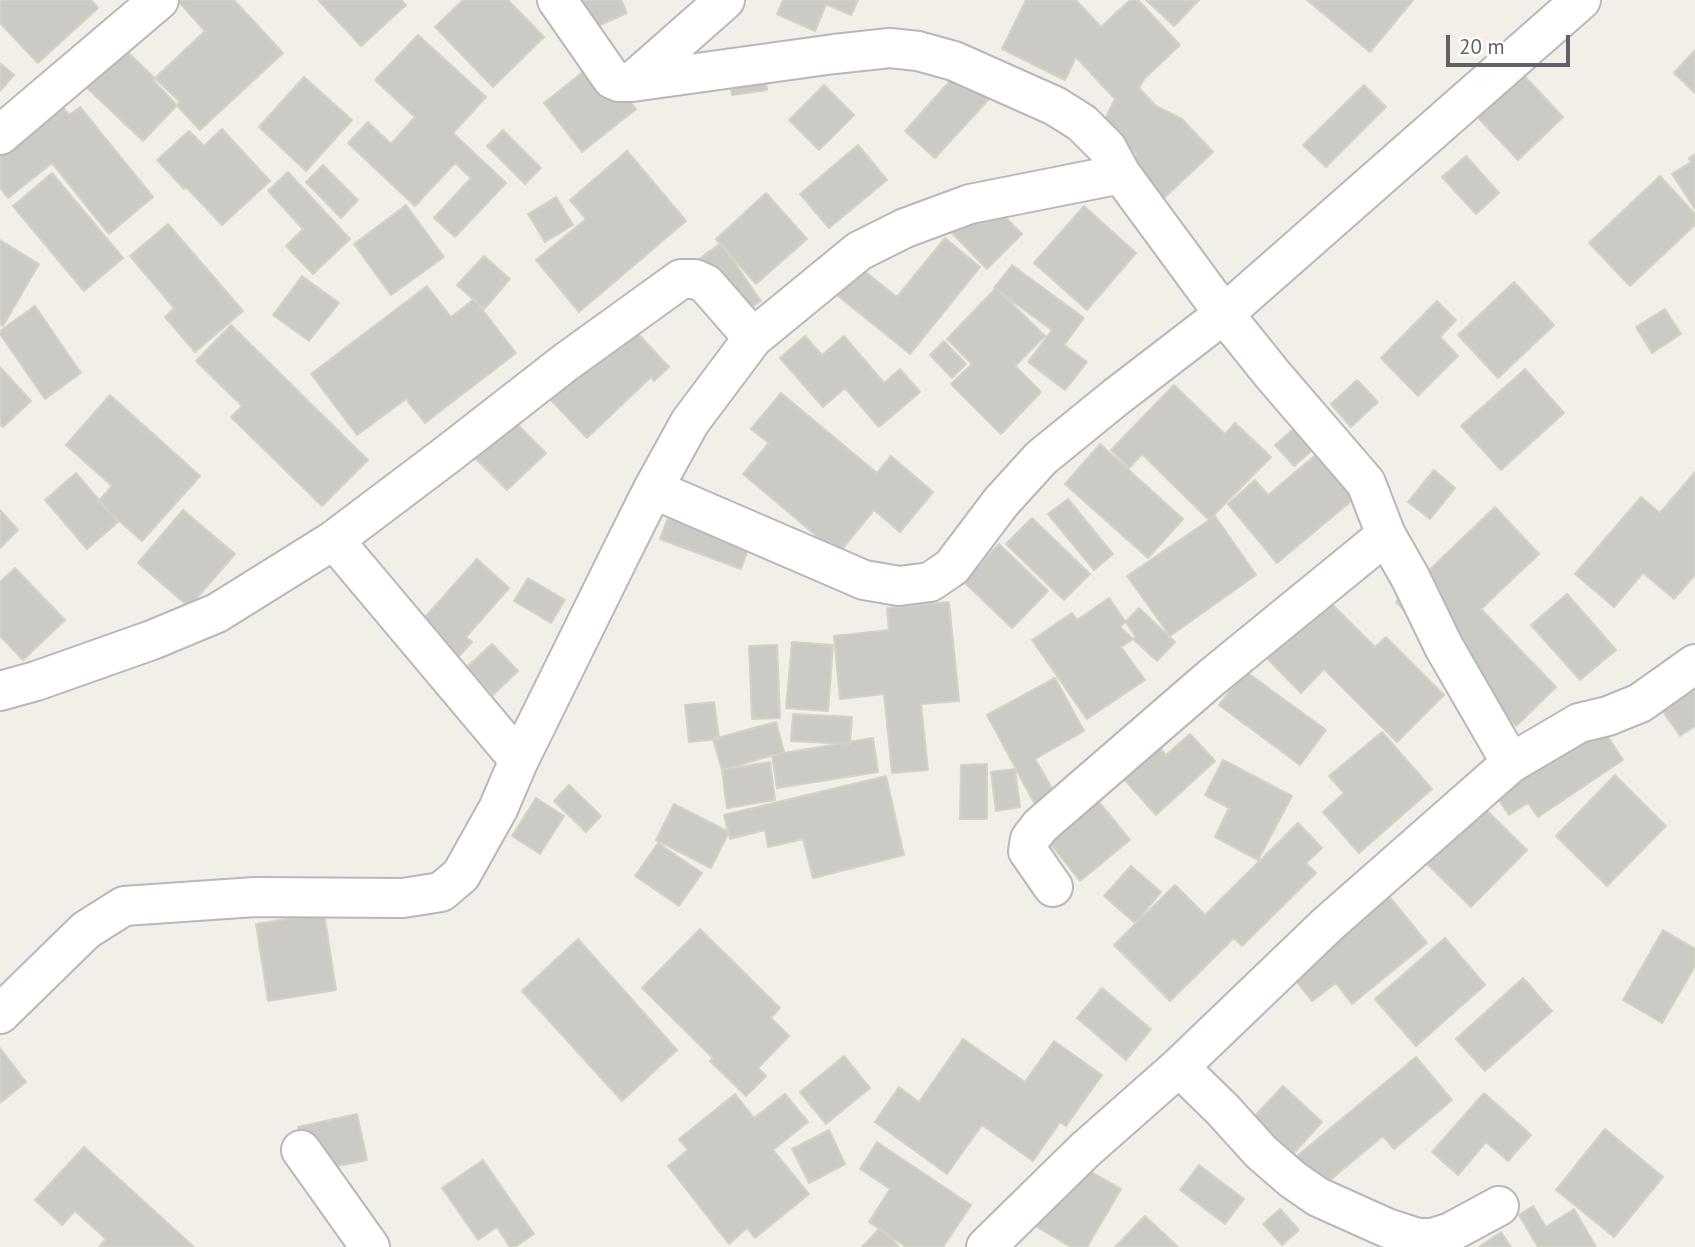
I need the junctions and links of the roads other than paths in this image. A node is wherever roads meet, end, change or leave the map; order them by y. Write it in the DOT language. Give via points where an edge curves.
graph roads {
  1 [pos="159,0"];
  2 [pos="558,0"];
  3 [pos="725,0"];
  4 [pos="1581,0"];
  5 [pos="632,82"];
  6 [pos="0,135"];
  7 [pos="1121,174"];
  8 [pos="1224,314"];
  9 [pos="753,338"];
  10 [pos="653,489"];
  11 [pos="1386,535"];
  12 [pos="334,540"];
  13 [pos="1695,664"];
  14 [pos="0,691"];
  15 [pos="519,760"];
  16 [pos="1511,763"];
  17 [pos="1053,887"];
  18 [pos="0,1014"];
  19 [pos="1179,1067"];
  20 [pos="301,1150"];
  21 [pos="1499,1206"];
  22 [pos="370,1247"];
  23 [pos="986,1247"];
  1 -- 6 [label="street"];
  2 -- 5 [label="street" via="612,79"];
  3 -- 5 [label="street"];
  4 -- 8 [label="street"];
  5 -- 7 [label="street" via="834,54 890,48 918,51 954,61 1064,112 1107,148"];
  7 -- 8 [label="street"];
  7 -- 9 [label="street" via="970,204 905,228 859,251"];
  8 -- 10 [label="street" via="1041,458 952,567 930,582 899,586 864,580"];
  8 -- 11 [label="street" via="1366,483"];
  9 -- 10 [label="street" via="690,422"];
  9 -- 12 [label="street" via="706,284 681,279"];
  10 -- 15 [label="street"];
  11 -- 16 [label="street"];
  11 -- 17 [label="street" via="1040,826 1030,839 1028,852"];
  12 -- 14 [label="street" via="217,612 152,640"];
  12 -- 15 [label="street"];
  13 -- 16 [label="street" via="1640,703 1579,723"];
  15 -- 18 [label="street" via="461,875 441,892 403,898 255,897 124,906 86,930"];
  16 -- 19 [label="street" via="1328,924"];
  19 -- 21 [label="street" via="1292,1179 1318,1197 1387,1228 1432,1238"];
  19 -- 23 [label="street"];
  20 -- 22 [label="street"];
}
